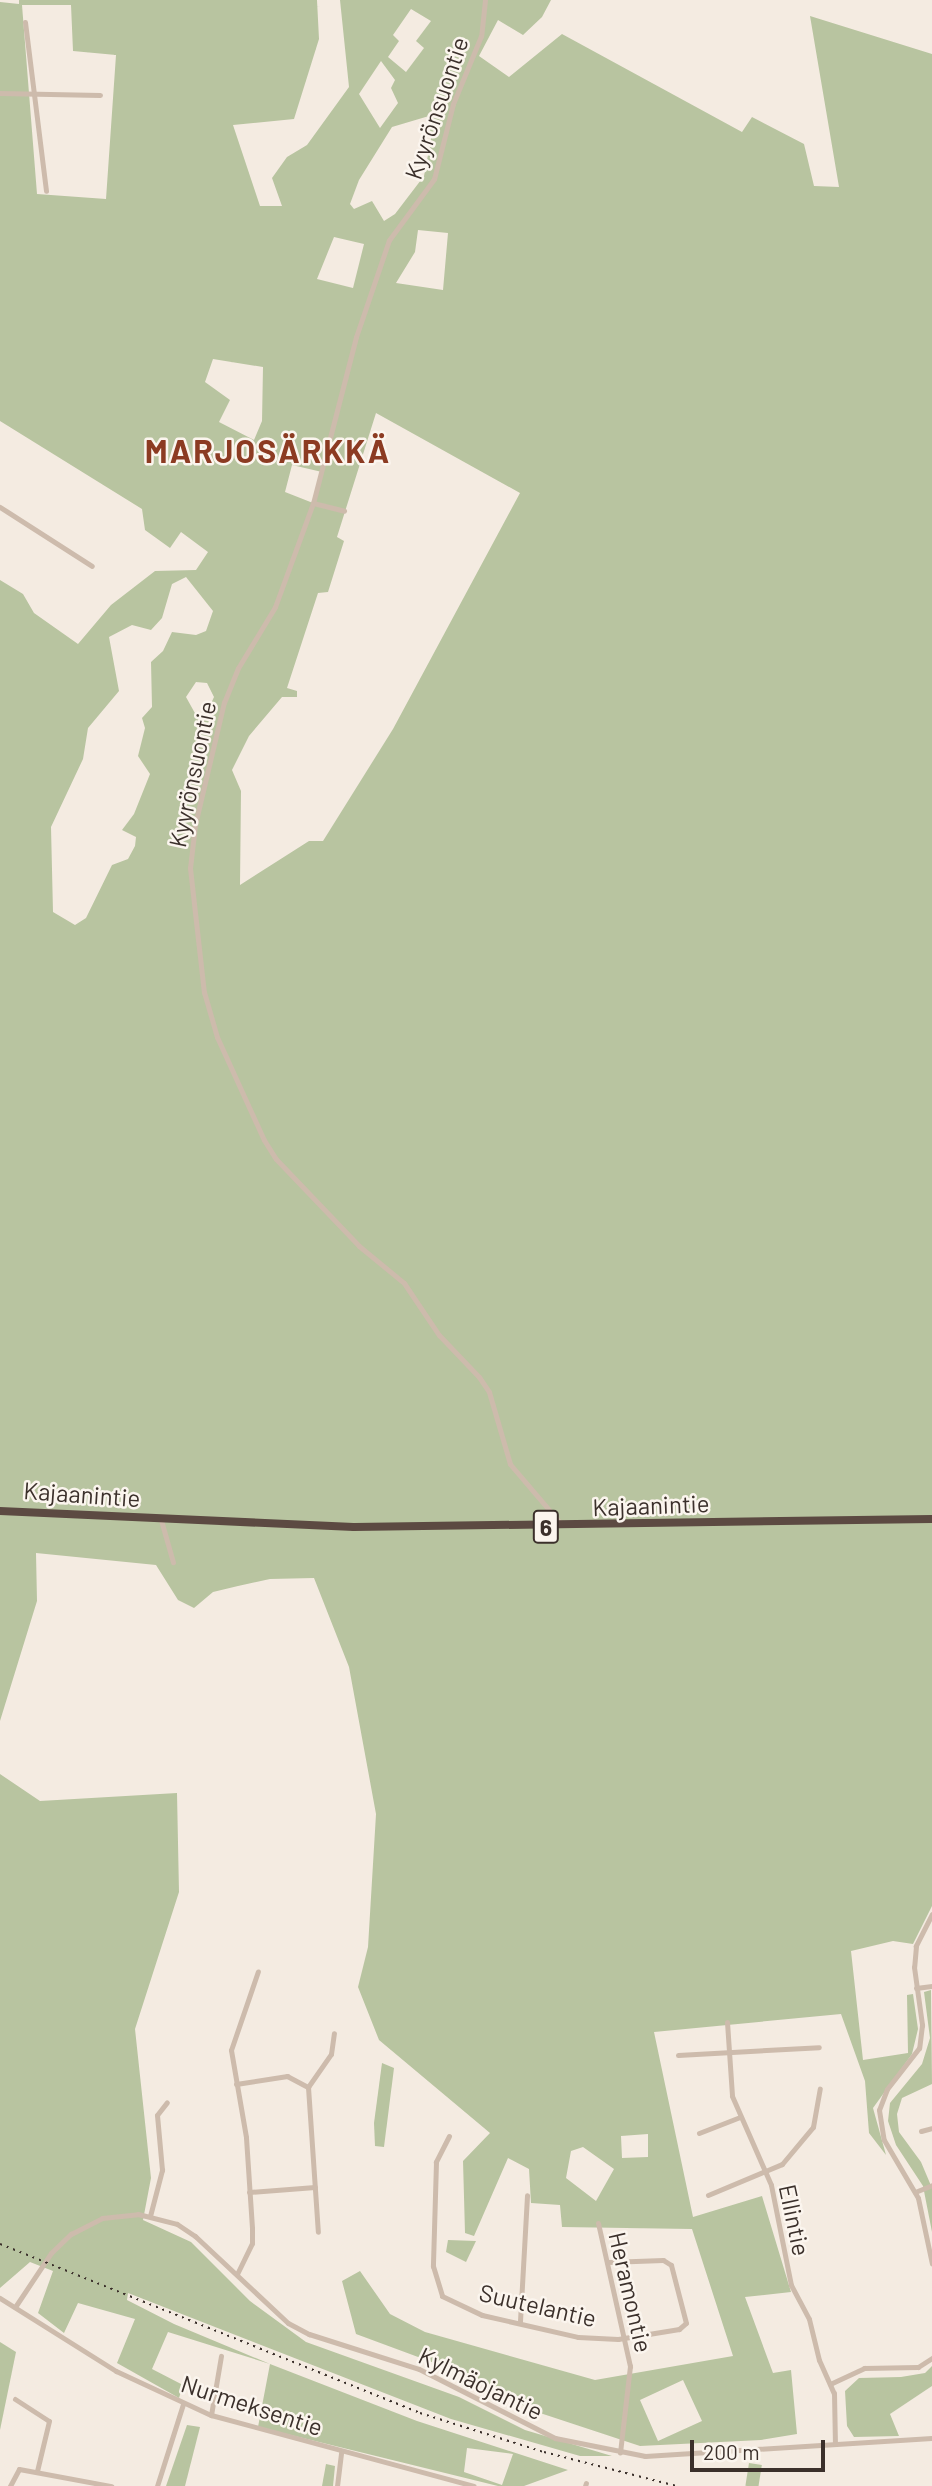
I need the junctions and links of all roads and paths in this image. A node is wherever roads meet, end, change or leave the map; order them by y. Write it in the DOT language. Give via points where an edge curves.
graph roads {
  1 [pos="485,0"];
  2 [pos="25,22"];
  3 [pos="0,93"];
  4 [pos="100,95"];
  5 [pos="33,96"];
  6 [pos="46,191"];
  7 [pos="313,503"];
  8 [pos="0,507"];
  9 [pos="344,511"];
  10 [pos="92,566"];
  11 [pos="0,1509"];
  12 [pos="932,1519"];
  13 [pos="161,1520"];
  14 [pos="565,1527"];
  15 [pos="173,1562"];
  16 [pos="932,1914"];
  17 [pos="258,1971"];
  18 [pos="932,1986"];
  19 [pos="916,1988"];
  20 [pos="727,2022"];
  21 [pos="334,2033"];
  22 [pos="819,2047"];
  23 [pos="729,2052"];
  24 [pos="678,2055"];
  25 [pos="236,2084"];
  26 [pos="308,2087"];
  27 [pos="820,2090"];
  28 [pos="167,2102"];
  29 [pos="740,2117"];
  30 [pos="932,2128"];
  31 [pos="921,2131"];
  32 [pos="699,2133"];
  33 [pos="449,2136"];
  34 [pos="765,2171"];
  35 [pos="932,2185"];
  36 [pos="315,2187"];
  37 [pos="250,2192"];
  38 [pos="915,2192"];
  39 [pos="527,2195"];
  40 [pos="708,2195"];
  41 [pos="150,2216"];
  42 [pos="598,2223"];
  43 [pos="318,2232"];
  44 [pos="608,2262"];
  45 [pos="932,2264"];
  46 [pos="237,2274"];
  47 [pos="0,2298"];
  48 [pos="15,2307"];
  49 [pos="520,2321"];
  50 [pos="623,2337"];
  51 [pos="221,2356"];
  52 [pos="932,2358"];
  53 [pos="830,2384"];
  54 [pos="15,2399"];
  55 [pos="183,2404"];
  56 [pos="211,2415"];
  57 [pos="836,2423"];
  58 [pos="932,2438"];
  59 [pos="843,2443"];
  60 [pos="835,2444"];
  61 [pos="341,2452"];
  62 [pos="620,2452"];
  63 [pos="37,2471"];
  64 [pos="10,2486"];
  65 [pos="111,2486"];
  66 [pos="157,2486"];
  67 [pos="337,2486"];
  68 [pos="474,2486"];
  1 -- 7 [label="street, Kyyrönsuontie" via="481,36 453,104 434,179 400,221 373,284"];
  2 -- 5 [label="street"];
  3 -- 5 [label="street"];
  4 -- 5 [label="street" via="42,92"];
  5 -- 6 [label="street"];
  7 -- 9 [label="street"];
  7 -- 14 [label="street, Kyyrönsuontie" via="275,607 229,689 195,825 191,868 204,992 228,1062 276,1159 359,1245 404,1283 432,1327 479,1377 489,1392 510,1464"];
  8 -- 10 [label="street"];
  11 -- 13 [label="highway, Kajaanintie / 6"];
  12 -- 14 [label="highway, Kajaanintie / 6"];
  13 -- 14 [label="highway, Kajaanintie / 6" via="354,1527"];
  13 -- 15 [label="street"];
  16 -- 19 [label="street" via="916,1947"];
  17 -- 25 [label="street" via="231,2050"];
  18 -- 19 [label="street"];
  19 -- 38 [label="street" via="922,2025 919,2048 887,2089 879,2110 884,2140"];
  20 -- 23 [label="street, Ellintie"];
  21 -- 26 [label="street" via="331,2054"];
  22 -- 23 [label="street"];
  23 -- 24 [label="street"];
  23 -- 29 [label="street, Ellintie" via="732,2096"];
  25 -- 26 [label="street" via="286,2076"];
  25 -- 37 [label="street"];
  26 -- 36 [label="street"];
  27 -- 34 [label="street" via="807,2136 782,2164"];
  28 -- 41 [label="street" via="157,2115 162,2170"];
  29 -- 32 [label="street"];
  29 -- 34 [label="street, Ellintie"];
  30 -- 31 [label="street"];
  33 -- 49 [label="street, Suutelantie" via="436,2162 433,2266 437,2287 442,2296 482,2315"];
  34 -- 40 [label="street"];
  34 -- 53 [label="street, Ellintie" via="791,2285"];
  35 -- 38 [label="street"];
  36 -- 37 [label="street"];
  36 -- 43 [label="street"];
  37 -- 46 [label="street" via="252,2243"];
  38 -- 45 [label="street"];
  39 -- 49 [label="street"];
  41 -- 46 [label="street, Kylmäojantie" via="186,2230"];
  41 -- 48 [label="street, Kylmäojantie" via="118,2214 84,2225 51,2253"];
  42 -- 44 [label="street, Heramontie"];
  44 -- 50 [label="street, Heramontie"];
  44 -- 50 [label="street, Suutelantie" via="663,2260 671,2265 686,2323 679,2329"];
  46 -- 62 [label="street, Kylmäojantie" via="271,2308 309,2334 419,2369 555,2438"];
  47 -- 48 [label="street, Nurmeksentie"];
  48 -- 55 [label="street, Nurmeksentie" via="116,2371"];
  49 -- 50 [label="street, Suutelantie" via="578,2337"];
  50 -- 62 [label="street, Heramontie" via="630,2366"];
  51 -- 56 [label="street"];
  52 -- 53 [label="street" via="918,2367 864,2368"];
  53 -- 57 [label="street, Ellintie"];
  54 -- 63 [label="street" via="49,2421"];
  55 -- 56 [label="street, Nurmeksentie"];
  55 -- 66 [label="street"];
  56 -- 61 [label="street, Nurmeksentie"];
  57 -- 59 [label="street, Ellintie"];
  57 -- 60 [label="street, Ellintie"];
  58 -- 59 [label="street, Kylmäojantie"];
  59 -- 60 [label="street, Kylmäojantie"];
  60 -- 62 [label="street, Kylmäojantie" via="645,2456"];
  61 -- 67 [label="street"];
  61 -- 68 [label="street, Nurmeksentie"];
  63 -- 64 [label="street" via="19,2469"];
  63 -- 65 [label="street"];
}
